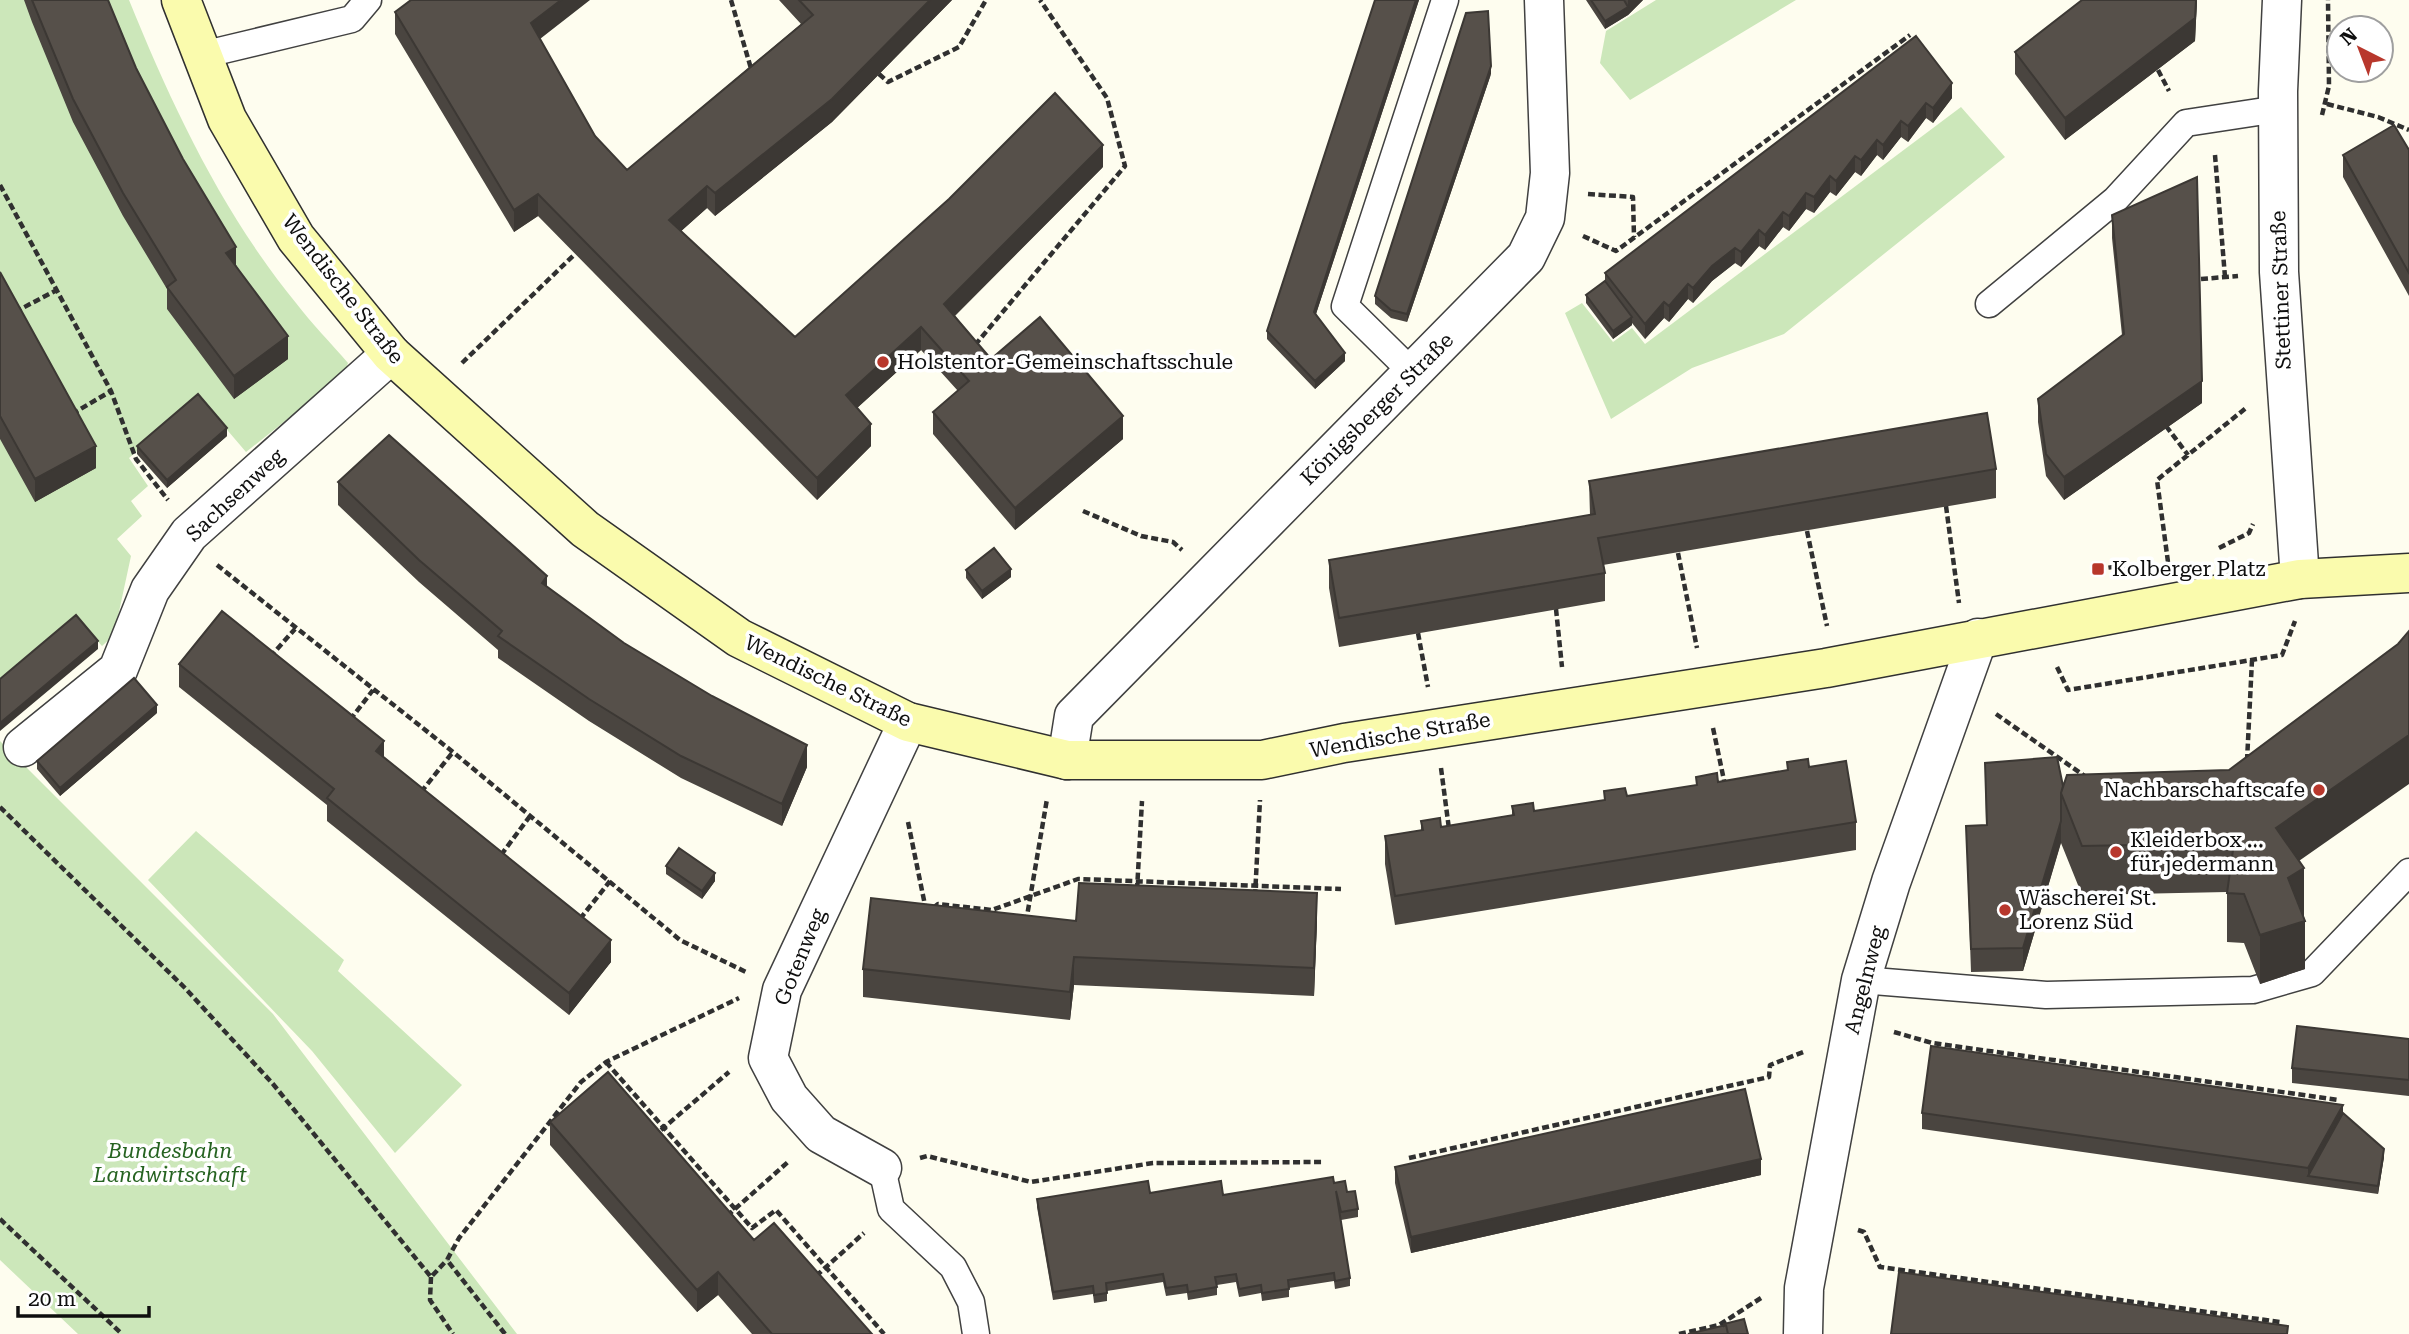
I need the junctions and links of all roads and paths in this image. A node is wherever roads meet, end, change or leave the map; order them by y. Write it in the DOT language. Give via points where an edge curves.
graph roads {
  1 [pos="180,0"];
  2 [pos="368,0"];
  3 [pos="731,0"];
  4 [pos="986,0"];
  5 [pos="1040,0"];
  6 [pos="1445,0"];
  7 [pos="1544,0"];
  8 [pos="2281,0"];
  9 [pos="1910,35"];
  10 [pos="202,55"];
  11 [pos="751,70"];
  12 [pos="879,74"];
  13 [pos="754,78"];
  14 [pos="741,79"];
  15 [pos="2326,104"];
  16 [pos="2278,109"];
  17 [pos="2186,123"];
  18 [pos="2409,130"];
  19 [pos="1,187"];
  20 [pos="1548,191"];
  21 [pos="1578,233"];
  22 [pos="1634,238"];
  23 [pos="575,254"];
  24 [pos="2225,278"];
  25 [pos="55,291"];
  26 [pos="1989,304"];
  27 [pos="11,314"];
  28 [pos="968,353"];
  29 [pos="391,354"];
  30 [pos="1413,373"];
  31 [pos="111,391"];
  32 [pos="432,393"];
  33 [pos="2254,415"];
  34 [pos="67,416"];
  35 [pos="2166,426"];
  36 [pos="2188,455"];
  37 [pos="1946,506"];
  38 [pos="1083,511"];
  39 [pos="2255,521"];
  40 [pos="1807,531"];
  41 [pos="189,534"];
  42 [pos="2211,550"];
  43 [pos="1678,552"];
  44 [pos="2178,558"];
  45 [pos="2168,560"];
  46 [pos="2156,562"];
  47 [pos="2133,565"];
  48 [pos="2098,569"];
  49 [pos="2409,573"];
  50 [pos="1212,577"];
  51 [pos="2299,597"];
  52 [pos="2173,601"];
  53 [pos="1556,609"];
  54 [pos="295,629"];
  55 [pos="1418,633"];
  56 [pos="1971,639"];
  57 [pos="2252,660"];
  58 [pos="2055,664"];
  59 [pos="262,666"];
  60 [pos="1836,666"];
  61 [pos="1705,687"];
  62 [pos="1960,689"];
  63 [pos="373,690"];
  64 [pos="1566,708"];
  65 [pos="908,722"];
  66 [pos="1436,729"];
  67 [pos="342,730"];
  68 [pos="23,747"];
  69 [pos="453,752"];
  70 [pos="1061,758"];
  71 [pos="1262,760"];
  72 [pos="1144,761"];
  73 [pos="2247,767"];
  74 [pos="2094,782"];
  75 [pos="1727,794"];
  76 [pos="412,803"];
  77 [pos="0,807"];
  78 [pos="530,816"];
  79 [pos="907,819"];
  80 [pos="1450,831"];
  81 [pos="499,856"];
  82 [pos="2409,872"];
  83 [pos="1137,880"];
  84 [pos="610,881"];
  85 [pos="1256,884"];
  86 [pos="1341,889"];
  87 [pos="1028,897"];
  88 [pos="1137,902"];
  89 [pos="1253,908"];
  90 [pos="913,910"];
  91 [pos="926,911"];
  92 [pos="579,920"];
  93 [pos="924,922"];
  94 [pos="1025,932"];
  95 [pos="1861,980"];
  96 [pos="782,990"];
  97 [pos="768,1058"];
  98 [pos="606,1062"];
  99 [pos="662,1128"];
  100 [pos="658,1133"];
  101 [pos="821,1134"];
  102 [pos="1322,1162"];
  103 [pos="882,1168"];
  104 [pos="734,1208"];
  105 [pos="891,1209"];
  106 [pos="1817,1216"];
  107 [pos="725,1218"];
  108 [pos="0,1219"];
  109 [pos="447,1260"];
  110 [pos="827,1267"];
  111 [pos="431,1277"];
  112 [pos="814,1278"];
  113 [pos="1804,1288"];
  114 [pos="2280,1322"];
  115 [pos="122,1334"];
  116 [pos="453,1334"];
  117 [pos="505,1334"];
  118 [pos="884,1334"];
  119 [pos="976,1334"];
  120 [pos="1679,1334"];
  121 [pos="1803,1334"];
  1 -- 10 [label="street, Wendische Straße"];
  2 -- 10 [label="lane" via="352,19"];
  3 -- 11 [label="path"];
  4 -- 12 [label="path" via="959,47 888,82"];
  5 -- 28 [label="path" via="1107,98 1125,166"];
  6 -- 30 [label="lane" via="1345,306"];
  7 -- 20 [label="street, Königsberger Straße"];
  8 -- 16 [label="street, Stettiner Straße"];
  9 -- 22 [label="path"];
  10 -- 29 [label="street, Wendische Straße" via="227,119 296,238"];
  11 -- 13 [label="path"];
  11 -- 14 [label="path"];
  15 -- 18 [label="path"];
  16 -- 17 [label="lane"];
  16 -- 51 [label="street, Stettiner Straße" via="2278,272"];
  17 -- 24 [label="path" via="2216,156"];
  17 -- 26 [label="lane" via="2115,200"];
  19 -- 25 [label="path"];
  20 -- 22 [label="path" via="1633,197"];
  20 -- 30 [label="street, Königsberger Straße" via="1545,218 1526,257"];
  21 -- 22 [label="path" via="1616,251"];
  23 -- 32 [label="path"];
  25 -- 27 [label="path"];
  25 -- 31 [label="path"];
  29 -- 32 [label="street, Wendische Straße"];
  29 -- 41 [label="street, Sachsenweg"];
  30 -- 50 [label="street, Königsberger Straße"];
  31 -- 34 [label="path"];
  31 -- 41 [label="path" via="136,458"];
  32 -- 65 [label="street, Wendische Straße" via="585,529 739,638"];
  33 -- 36 [label="path" via="2253,402"];
  35 -- 36 [label="path"];
  36 -- 45 [label="path" via="2157,480"];
  37 -- 56 [label="path"];
  38 -- 50 [label="path" via="1141,536 1173,541"];
  39 -- 42 [label="path" via="2249,533"];
  40 -- 60 [label="path"];
  41 -- 54 [label="path" via="215,563"];
  41 -- 68 [label="street, Sachsenweg" via="150,590 118,670"];
  43 -- 61 [label="path"];
  44 -- 45 [label="path"];
  45 -- 46 [label="path"];
  45 -- 52 [label="path"];
  47 -- 48 [label="path"];
  49 -- 51 [label="street" via="2360,575"];
  50 -- 70 [label="street, Königsberger Straße" via="1074,716"];
  51 -- 52 [label="street"];
  51 -- 57 [label="path" via="2282,655"];
  52 -- 56 [label="street"];
  53 -- 64 [label="path"];
  54 -- 59 [label="path"];
  54 -- 63 [label="path"];
  55 -- 66 [label="path"];
  56 -- 60 [label="street, Wendische Straße"];
  56 -- 62 [label="street, Angelnweg"];
  57 -- 58 [label="path" via="2068,690"];
  57 -- 73 [label="path"];
  60 -- 61 [label="street, Wendische Straße"];
  61 -- 64 [label="street, Wendische Straße"];
  61 -- 75 [label="path"];
  62 -- 74 [label="path"];
  62 -- 95 [label="street, Angelnweg"];
  63 -- 67 [label="path"];
  63 -- 69 [label="path"];
  64 -- 66 [label="street, Wendische Straße"];
  65 -- 70 [label="street, Wendische Straße"];
  65 -- 96 [label="street, Gotenweg"];
  66 -- 71 [label="street, Wendische Straße"];
  66 -- 80 [label="path"];
  69 -- 76 [label="path"];
  69 -- 78 [label="path"];
  70 -- 72 [label="street, Wendische Straße"];
  70 -- 87 [label="path"];
  71 -- 72 [label="street, Wendische Straße"];
  71 -- 85 [label="path"];
  72 -- 83 [label="path"];
  77 -- 111 [label="path" via="185,988"];
  78 -- 81 [label="path"];
  78 -- 84 [label="path"];
  79 -- 91 [label="path"];
  82 -- 95 [label="lane" via="2312,974 2253,990 2046,995"];
  83 -- 85 [label="path"];
  83 -- 87 [label="path" via="1078,879"];
  83 -- 88 [label="path"];
  84 -- 92 [label="path"];
  84 -- 96 [label="path" via="680,940"];
  85 -- 86 [label="path"];
  85 -- 89 [label="path"];
  87 -- 91 [label="path" via="992,910 938,904"];
  87 -- 94 [label="path"];
  90 -- 91 [label="path"];
  91 -- 93 [label="path"];
  95 -- 106 [label="street, Angelnweg"];
  96 -- 97 [label="street, Gotenweg"];
  96 -- 98 [label="path" via="749,993"];
  97 -- 99 [label="path" via="740,1062"];
  97 -- 101 [label="street" via="789,1098"];
  98 -- 99 [label="path"];
  98 -- 109 [label="path" via="581,1082 459,1238"];
  99 -- 100 [label="path"];
  99 -- 104 [label="path"];
  101 -- 103 [label="street"];
  101 -- 104 [label="path"];
  102 -- 103 [label="path" via="1153,1163 1031,1182 926,1156"];
  103 -- 105 [label="lane"];
  104 -- 107 [label="path"];
  104 -- 110 [label="path" via="752,1228 776,1210"];
  105 -- 110 [label="path"];
  105 -- 119 [label="lane" via="953,1267 971,1302"];
  106 -- 113 [label="street, Angelnweg"];
  106 -- 114 [label="path" via="1864,1232 1880,1267"];
  108 -- 115 [label="path"];
  109 -- 111 [label="path"];
  109 -- 117 [label="path"];
  110 -- 112 [label="path"];
  110 -- 118 [label="path"];
  111 -- 116 [label="path" via="430,1300"];
  113 -- 120 [label="path" via="1773,1290 1719,1325"];
  113 -- 121 [label="street, Angelnweg"];
}
